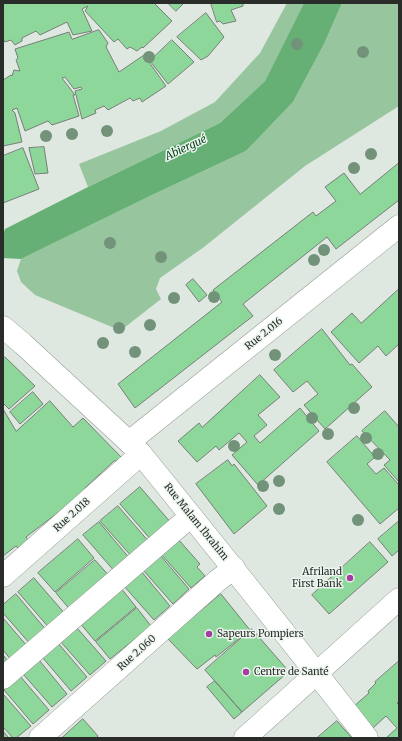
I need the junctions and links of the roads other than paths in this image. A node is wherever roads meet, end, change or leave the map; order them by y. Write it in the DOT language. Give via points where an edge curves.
graph roads {
  1 [pos="399,226"];
  2 [pos="3,327"];
  3 [pos="135,448"];
  4 [pos="191,516"];
  5 [pos="234,568"];
  6 [pos="3,576"];
  7 [pos="399,599"];
  8 [pos="317,672"];
  9 [pos="3,678"];
  10 [pos="40,738"];
  11 [pos="245,738"];
  12 [pos="367,738"];
  1 -- 3 [label="street, Rue 2.016"];
  2 -- 3 [label="street, Rue Malam Ibrahim"];
  3 -- 4 [label="street, Rue Malam Ibrahim"];
  3 -- 6 [label="street, Rue 2.018"];
  4 -- 5 [label="street, Rue Malam Ibrahim"];
  4 -- 9 [label="street"];
  5 -- 8 [label="street, Rue Malam Ibrahim"];
  5 -- 10 [label="street, Rue 2.060"];
  7 -- 8 [label="street"];
  8 -- 11 [label="street"];
  8 -- 12 [label="street, Rue Malam Ibrahim"];
}
